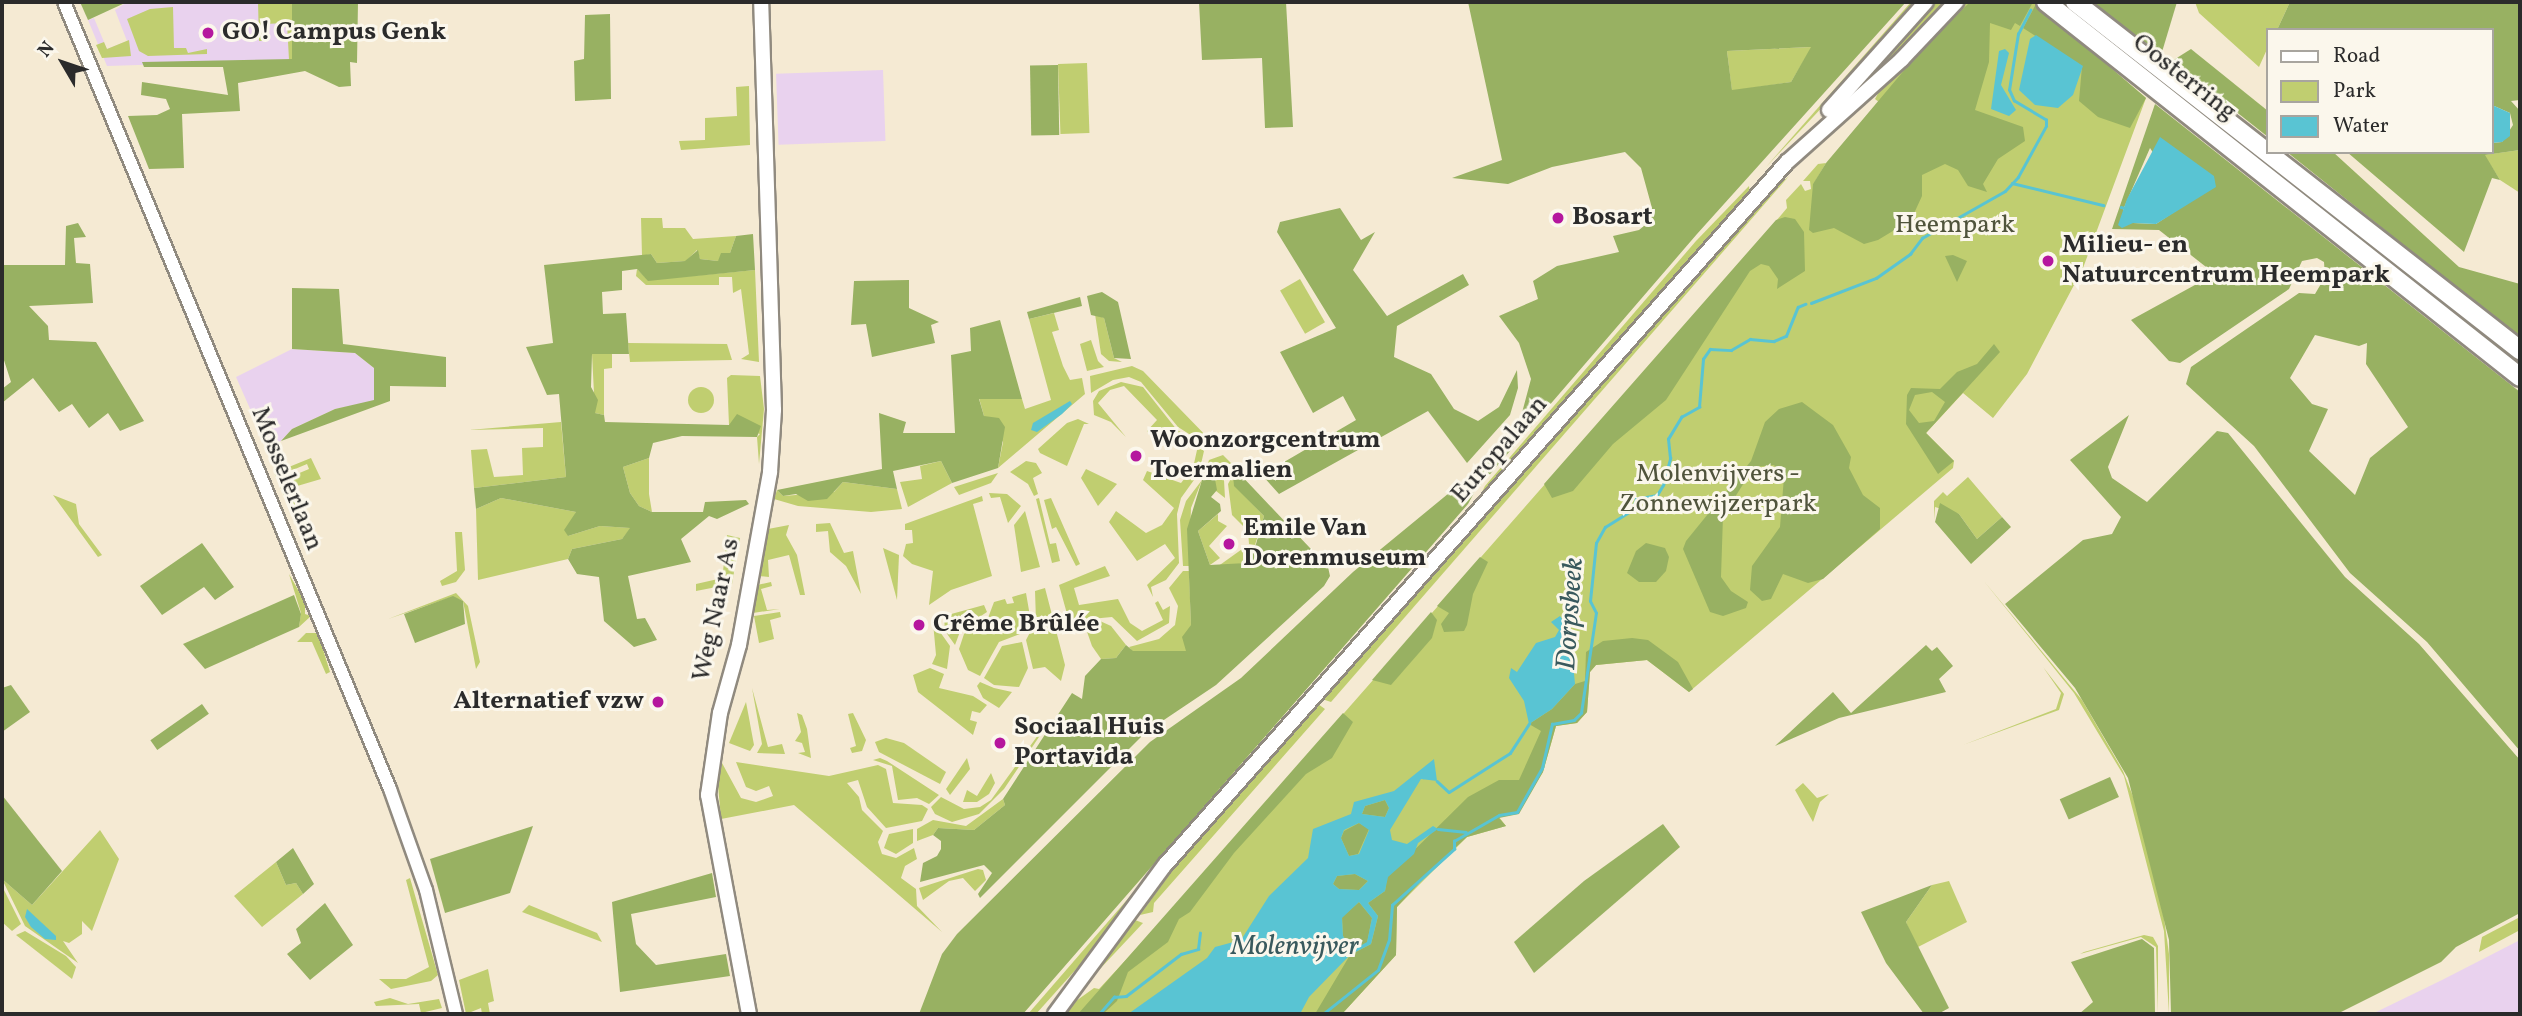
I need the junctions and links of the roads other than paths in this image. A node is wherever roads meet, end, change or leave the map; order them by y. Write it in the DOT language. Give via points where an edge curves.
graph roads {
  1 [pos="64,2"];
  2 [pos="761,2"];
  3 [pos="1926,2"];
  4 [pos="1956,2"];
  5 [pos="2046,2"];
  6 [pos="2075,2"];
  7 [pos="1797,150"];
  8 [pos="2266,151"];
  9 [pos="2269,154"];
  10 [pos="2520,350"];
  11 [pos="2520,377"];
  12 [pos="456,1014"];
  13 [pos="749,1014"];
  14 [pos="1055,1014"];
  1 -- 12 [label="street, Mosselerlaan" via="390,789 426,890"];
  2 -- 13 [label="main road, Weg Naar As" via="773,422 770,472 731,643 710,772 709,807"];
  3 -- 7 [label="main road, Europalaan"];
  4 -- 7 [label="main road, Europalaan" via="1896,64"];
  5 -- 11 [label="highway, Oosterring"];
  6 -- 8 [label="highway, Oosterring"];
  7 -- 14 [label="main road, Europalaan" via="1154,878"];
  9 -- 10 [label="highway, Oosterring"];
}
